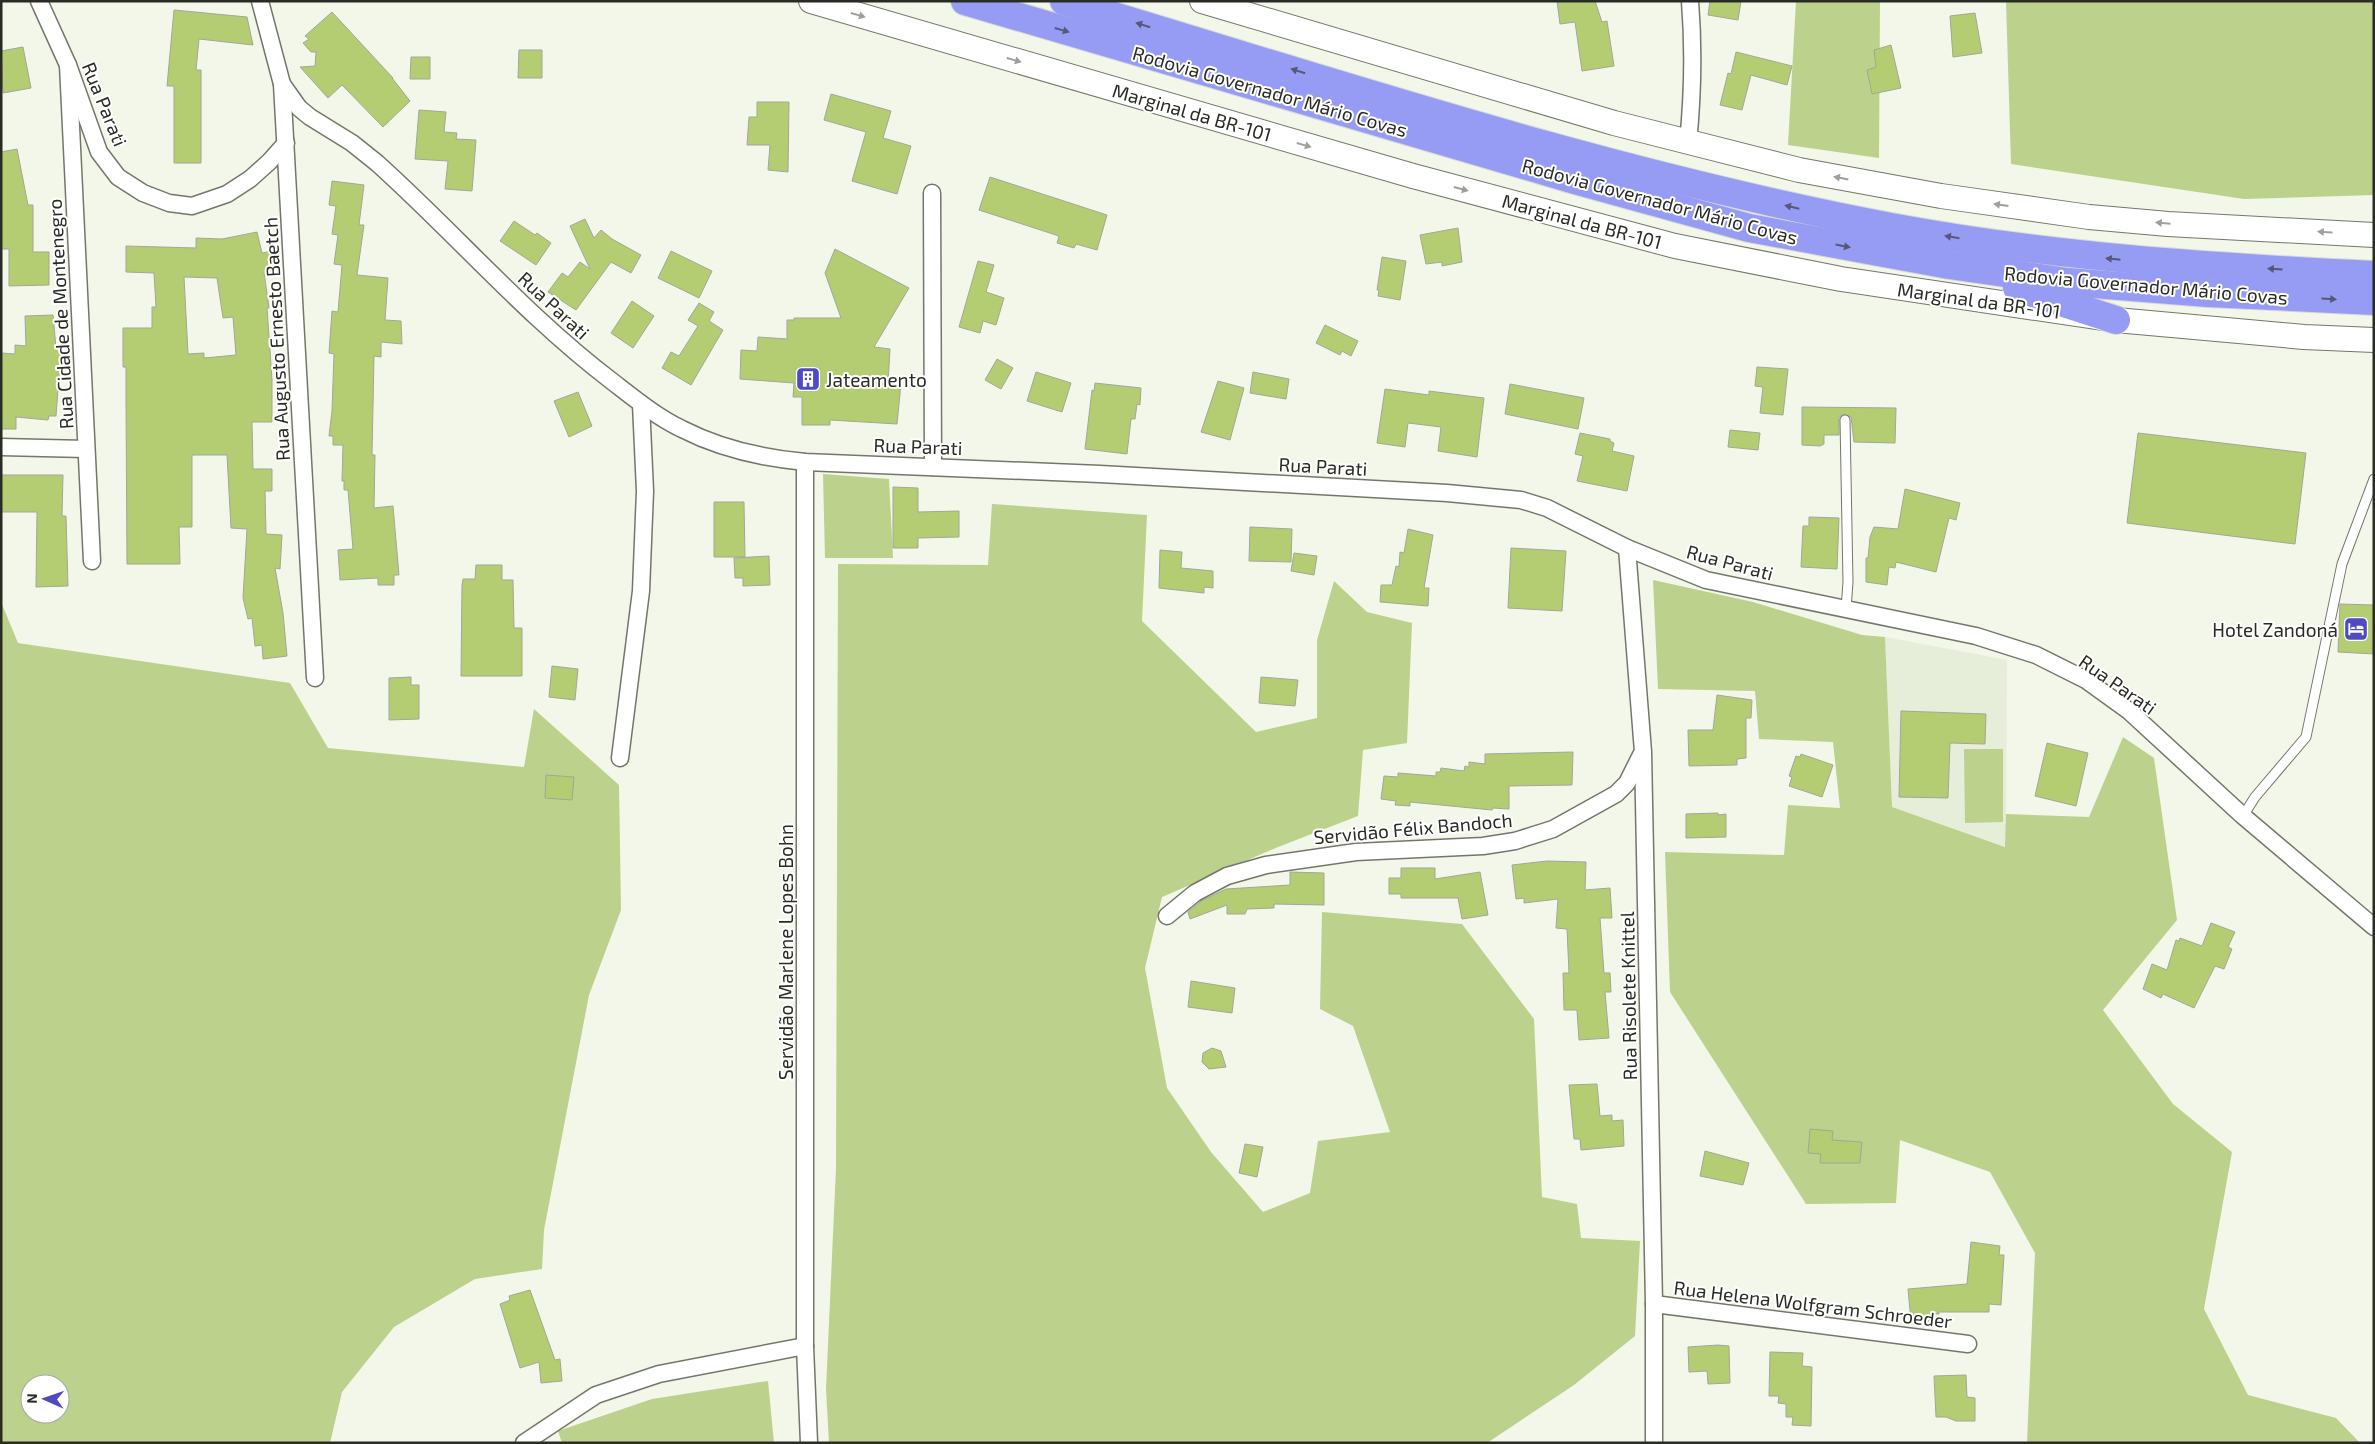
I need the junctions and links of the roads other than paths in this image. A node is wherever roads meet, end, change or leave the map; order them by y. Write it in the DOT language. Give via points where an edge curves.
graph roads {
  1 [pos="39,1"];
  2 [pos="260,1"];
  3 [pos="811,1"];
  4 [pos="965,1"];
  5 [pos="1064,1"];
  6 [pos="1202,1"];
  7 [pos="1690,1"];
  8 [pos="68,65"];
  9 [pos="282,84"];
  10 [pos="286,143"];
  11 [pos="1688,143"];
  12 [pos="932,193"];
  13 [pos="2374,235"];
  14 [pos="1949,265"];
  15 [pos="2374,275"];
  16 [pos="2374,302"];
  17 [pos="2116,320"];
  18 [pos="2371,341"];
  19 [pos="641,404"];
  20 [pos="1845,420"];
  21 [pos="1,447"];
  22 [pos="86,449"];
  23 [pos="806,462"];
  24 [pos="932,467"];
  25 [pos="2374,479"];
  26 [pos="1627,548"];
  27 [pos="92,561"];
  28 [pos="1846,609"];
  29 [pos="315,678"];
  30 [pos="1643,752"];
  31 [pos="620,758"];
  32 [pos="2243,816"];
  33 [pos="1166,916"];
  34 [pos="2374,927"];
  35 [pos="1654,1304"];
  36 [pos="1968,1344"];
  37 [pos="805,1346"];
  38 [pos="524,1443"];
  39 [pos="809,1443"];
  40 [pos="1654,1443"];
  1 -- 8 [label="street, Rua Parati"];
  2 -- 9 [label="street, Rua Augusto Ernesto Baetch"];
  3 -- 17 [label="main road, Marginal da BR-101, one-way" via="1414,176 1675,246 1841,280"];
  4 -- 14 [label="highway, Rodovia Governador Mário Covas, one-way" via="1675,208 1750,228"];
  15 -- 5 [label="highway, Rodovia Governador Mário Covas, one-way" via="2116,259 1962,238 1808,210 1722,191 1553,146"];
  6 -- 11 [label="main road"];
  7 -- 11 [label="street" via="1694,52"];
  8 -- 10 [label="street, Rua Parati" via="99,152 118,177 143,193 169,203 192,206 227,194 270,162"];
  8 -- 22 [label="street, Rua Cidade de Montenegro"];
  9 -- 10 [label="street, Rua Augusto Ernesto Baetch"];
  9 -- 19 [label="street, Rua Parati" via="310,118 377,163 559,339"];
  10 -- 29 [label="street, Rua Augusto Ernesto Baetch"];
  13 -- 11 [label="main road, one-way" via="2168,224 2008,206 1799,170"];
  12 -- 24 [label="street"];
  14 -- 16 [label="highway, Rodovia Governador Mário Covas, one-way" via="2120,287"];
  14 -- 17 [label="highway"];
  17 -- 18 [label="main road, Marginal da BR-101"];
  19 -- 23 [label="street, Rua Parati" via="681,429 728,448 777,460"];
  19 -- 31 [label="street" via="645,491 641,591"];
  20 -- 28 [label="lane"];
  21 -- 22 [label="street"];
  22 -- 27 [label="street, Rua Cidade de Montenegro"];
  23 -- 24 [label="street, Rua Parati"];
  23 -- 37 [label="street, Servidão Marlene Lopes Bohn"];
  24 -- 26 [label="street, Rua Parati" via="1493,496 1547,508"];
  25 -- 32 [label="lane" via="2342,564 2306,737"];
  26 -- 28 [label="street, Rua Parati" via="1706,580"];
  26 -- 30 [label="street, Rua Risolete Knittel"];
  28 -- 32 [label="street, Rua Parati" via="2008,645 2086,680 2129,711"];
  30 -- 33 [label="street, Servidão Félix Bandoch" via="1616,794 1554,829 1515,841 1483,846 1356,852 1266,865 1227,876 1196,893"];
  30 -- 35 [label="street, Rua Risolete Knittel"];
  32 -- 34 [label="street, Rua Parati"];
  35 -- 36 [label="street, Rua Helena Wolfgram Schroeder"];
  35 -- 40 [label="street, Rua Risolete Knittel"];
  37 -- 38 [label="street" via="658,1374 596,1395"];
  37 -- 39 [label="street, Servidão Marlene Lopes Bohn"];
}
